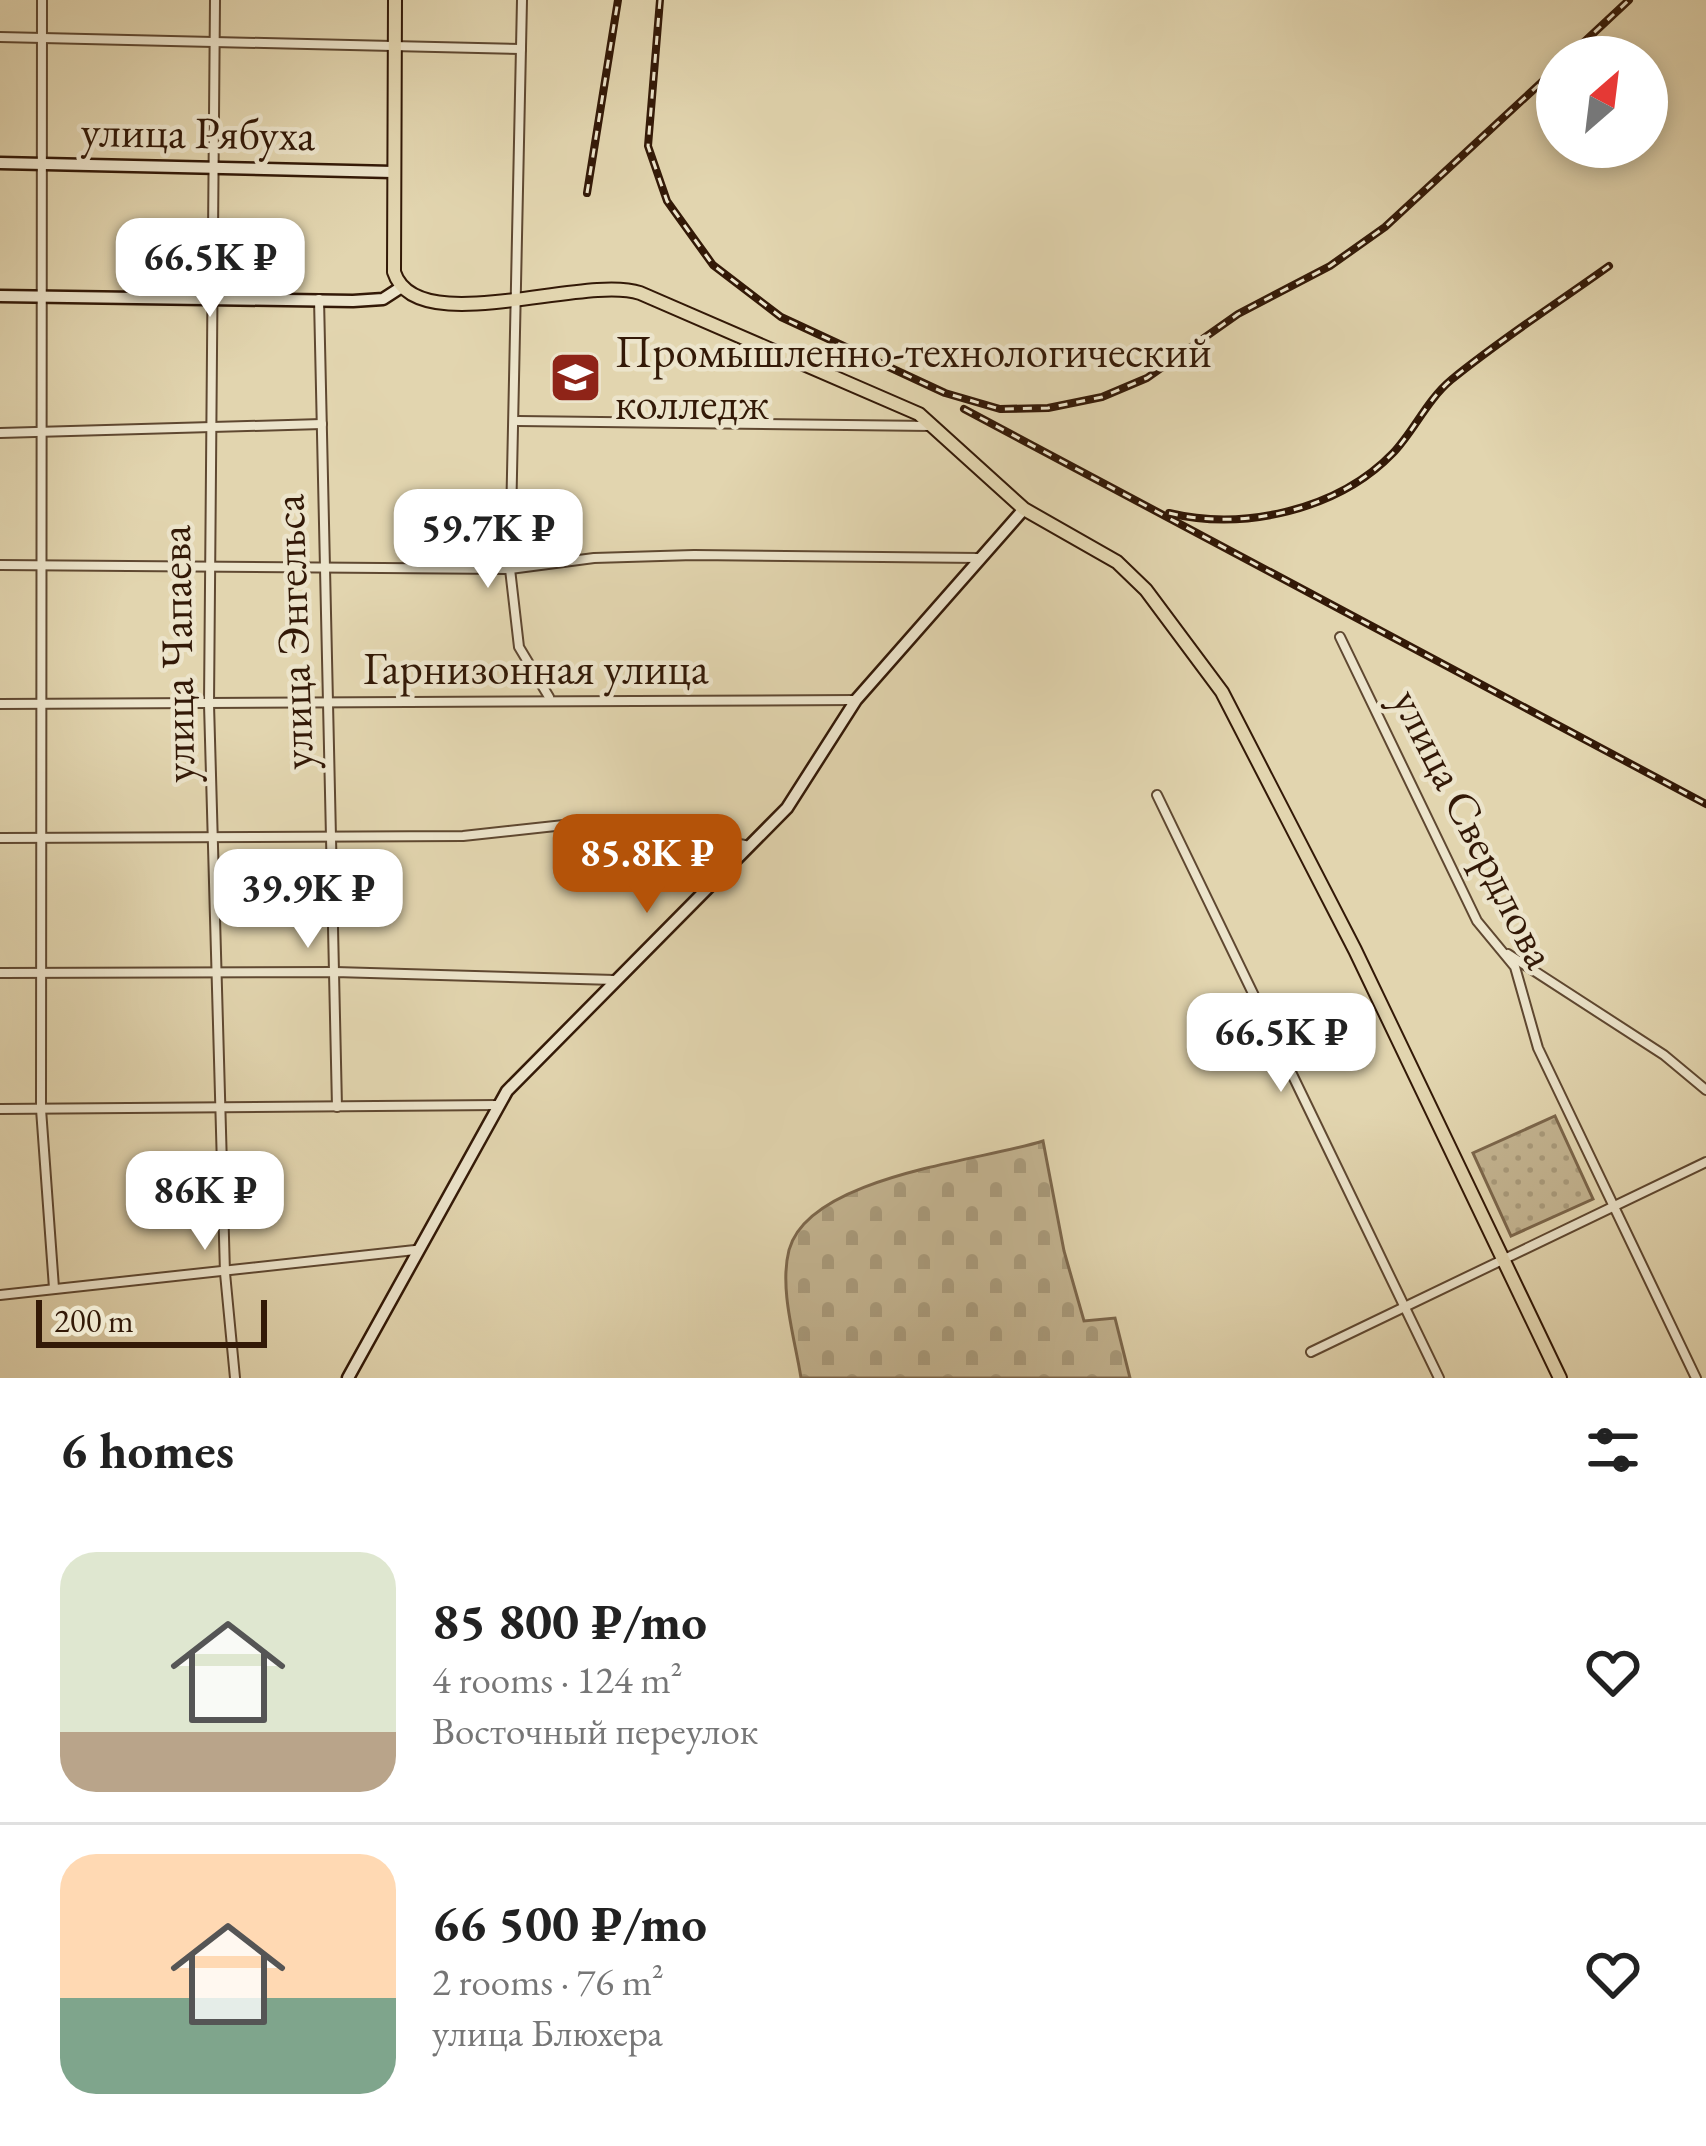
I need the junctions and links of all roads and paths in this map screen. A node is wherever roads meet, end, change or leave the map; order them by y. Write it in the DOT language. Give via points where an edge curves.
graph roads {
  1 [pos="42,0"];
  2 [pos="215,0"];
  3 [pos="395,0"];
  4 [pos="523,0"];
  5 [pos="0,37"];
  6 [pos="42,39"];
  7 [pos="214,39"];
  8 [pos="394,48"];
  9 [pos="521,49"];
  10 [pos="0,163"];
  11 [pos="43,164"];
  12 [pos="215,169"];
  13 [pos="393,172"];
  14 [pos="400,288"];
  15 [pos="0,296"];
  16 [pos="46,296"];
  17 [pos="212,297"];
  18 [pos="319,298"];
  19 [pos="514,300"];
  20 [pos="518,421"];
  21 [pos="322,424"];
  22 [pos="936,426"];
  23 [pos="208,428"];
  24 [pos="44,432"];
  25 [pos="0,433"];
  26 [pos="1024,509"];
  27 [pos="979,558"];
  28 [pos="207,564"];
  29 [pos="327,565"];
  30 [pos="0,566"];
  31 [pos="45,566"];
  32 [pos="510,569"];
  33 [pos="1340,637"];
  34 [pos="550,698"];
  35 [pos="856,700"];
  36 [pos="330,702"];
  37 [pos="0,704"];
  38 [pos="41,704"];
  39 [pos="209,704"];
  40 [pos="1157,795"];
  41 [pos="211,837"];
  42 [pos="335,837"];
  43 [pos="0,838"];
  44 [pos="44,838"];
  45 [pos="745,845"];
  46 [pos="1507,953"];
  47 [pos="0,973"];
  48 [pos="43,973"];
  49 [pos="217,973"];
  50 [pos="335,973"];
  51 [pos="616,980"];
  52 [pos="1706,1090"];
  53 [pos="497,1105"];
  54 [pos="337,1107"];
  55 [pos="0,1109"];
  56 [pos="41,1109"];
  57 [pos="220,1110"];
  58 [pos="1706,1162"];
  59 [pos="1613,1206"];
  60 [pos="415,1250"];
  61 [pos="1502,1260"];
  62 [pos="225,1273"];
  63 [pos="54,1288"];
  64 [pos="0,1295"];
  65 [pos="1406,1307"];
  66 [pos="1311,1352"];
  67 [pos="236,1378"];
  68 [pos="348,1378"];
  69 [pos="1439,1378"];
  70 [pos="1560,1378"];
  71 [pos="1696,1378"];
  1 -- 6 [label="street"];
  2 -- 7 [label="street, улица Чапаева"];
  3 -- 8 [label="main road"];
  4 -- 9 [label="street"];
  5 -- 6 [label="street"];
  6 -- 7 [label="street"];
  6 -- 11 [label="street"];
  7 -- 8 [label="street"];
  7 -- 12 [label="street, улица Чапаева"];
  8 -- 9 [label="street"];
  8 -- 13 [label="main road"];
  9 -- 19 [label="street"];
  10 -- 11 [label="street, улица Рябуха"];
  11 -- 12 [label="street, улица Рябуха"];
  11 -- 16 [label="street"];
  12 -- 13 [label="street, улица Рябуха"];
  12 -- 17 [label="street, улица Чапаева"];
  13 -- 14 [label="main road"];
  14 -- 18 [label="street" via="383,299"];
  14 -- 19 [label="main road" via="434,303"];
  15 -- 16 [label="street"];
  16 -- 17 [label="street"];
  16 -- 24 [label="street"];
  17 -- 18 [label="street"];
  17 -- 23 [label="street, улица Чапаева"];
  18 -- 21 [label="street, улица Энгельса"];
  19 -- 20 [label="street"];
  19 -- 22 [label="main road" via="600,287 634,291"];
  20 -- 22 [label="street"];
  20 -- 32 [label="street"];
  21 -- 23 [label="street"];
  21 -- 29 [label="street, улица Энгельса"];
  22 -- 26 [label="main road"];
  23 -- 24 [label="street"];
  23 -- 28 [label="street, улица Чапаева"];
  24 -- 25 [label="street"];
  24 -- 31 [label="street"];
  26 -- 27 [label="street"];
  26 -- 61 [label="main road" via="1128,570 1222,692"];
  27 -- 32 [label="street" via="694,555"];
  27 -- 35 [label="street"];
  28 -- 29 [label="street"];
  28 -- 31 [label="street"];
  28 -- 39 [label="street, улица Чапаева"];
  29 -- 32 [label="street"];
  29 -- 36 [label="street, улица Энгельса"];
  30 -- 31 [label="street"];
  31 -- 38 [label="street"];
  32 -- 34 [label="street" via="519,647"];
  33 -- 46 [label="street, улица Свердлова" via="1477,921"];
  34 -- 35 [label="street, Гарнизонная улица"];
  34 -- 36 [label="street, Гарнизонная улица"];
  35 -- 45 [label="street" via="787,808"];
  36 -- 39 [label="street, Гарнизонная улица"];
  36 -- 42 [label="street, улица Энгельса"];
  37 -- 38 [label="street, Гарнизонная улица"];
  38 -- 39 [label="street, Гарнизонная улица"];
  38 -- 44 [label="street"];
  39 -- 41 [label="street, улица Чапаева"];
  40 -- 65 [label="street"];
  41 -- 42 [label="street"];
  41 -- 44 [label="street"];
  41 -- 49 [label="street, улица Чапаева"];
  42 -- 45 [label="street" via="475,835 601,821"];
  42 -- 50 [label="street, улица Энгельса"];
  43 -- 44 [label="street"];
  44 -- 48 [label="street"];
  45 -- 51 [label="street"];
  46 -- 52 [label="street"];
  46 -- 59 [label="street, улица Свердлова" via="1538,1048"];
  47 -- 48 [label="street"];
  48 -- 49 [label="street"];
  48 -- 56 [label="street"];
  49 -- 50 [label="street"];
  49 -- 57 [label="street, улица Чапаева"];
  50 -- 51 [label="street"];
  50 -- 54 [label="street, улица Энгельса"];
  51 -- 53 [label="street"];
  53 -- 54 [label="street"];
  53 -- 60 [label="street"];
  54 -- 57 [label="street"];
  55 -- 56 [label="street"];
  56 -- 57 [label="street"];
  56 -- 63 [label="street"];
  57 -- 62 [label="street, улица Чапаева"];
  58 -- 59 [label="street"];
  59 -- 61 [label="street"];
  59 -- 71 [label="street, улица Свердлова"];
  60 -- 62 [label="street"];
  60 -- 68 [label="street"];
  61 -- 65 [label="street"];
  61 -- 70 [label="main road"];
  62 -- 63 [label="street"];
  62 -- 67 [label="street, улица Чапаева"];
  63 -- 64 [label="street"];
  65 -- 66 [label="street"];
  65 -- 69 [label="street"];
}
